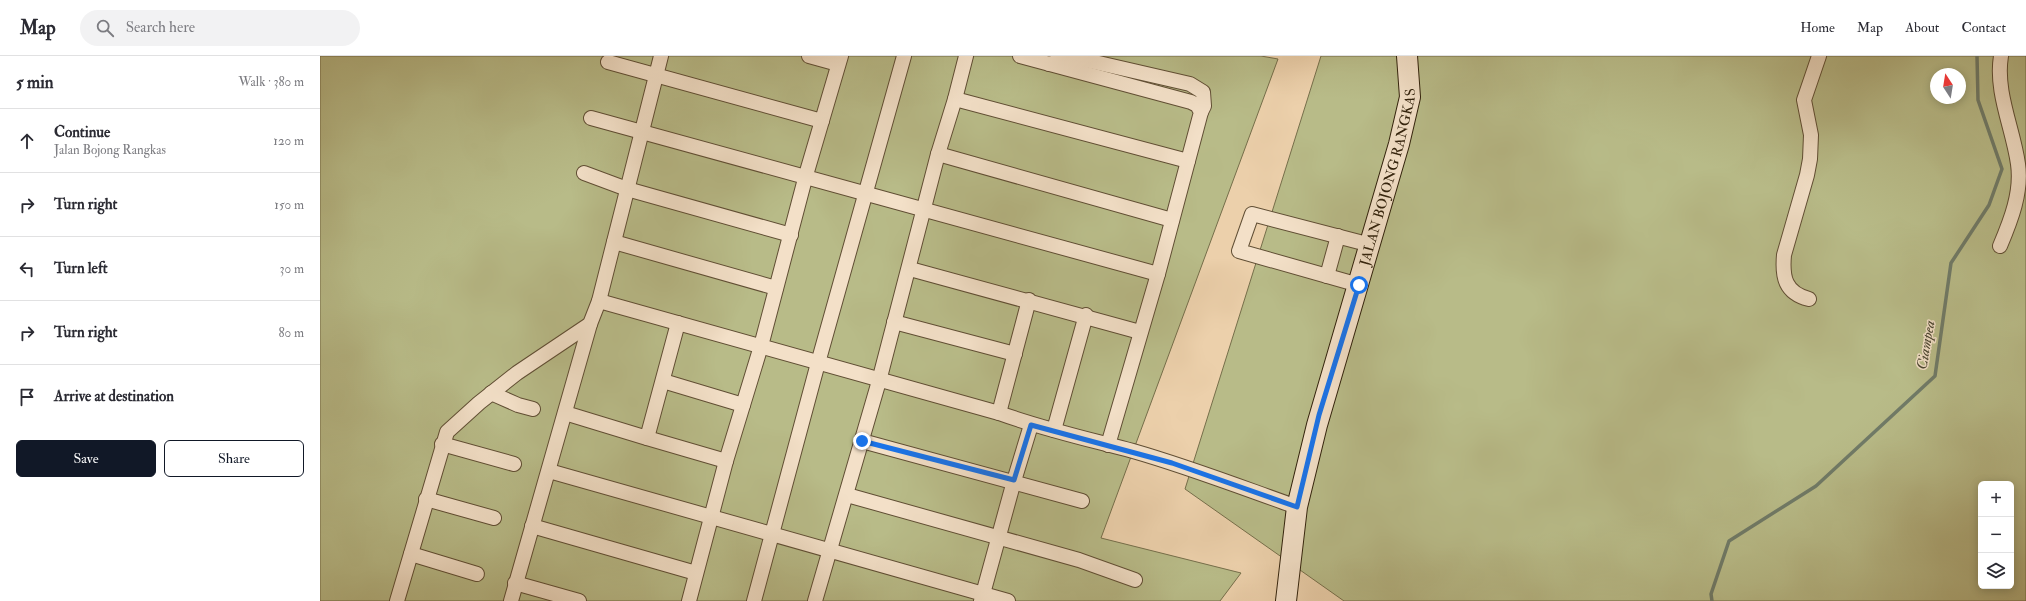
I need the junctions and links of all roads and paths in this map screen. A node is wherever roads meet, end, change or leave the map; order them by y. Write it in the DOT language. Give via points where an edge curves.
graph roads {
  1 [pos="661,56"];
  2 [pos="809,56"];
  3 [pos="904,56"];
  4 [pos="966,56"];
  5 [pos="1020,56"];
  6 [pos="1407,56"];
  7 [pos="1819,56"];
  8 [pos="2002,56"];
  9 [pos="839,60"];
  10 [pos="608,62"];
  11 [pos="657,76"];
  12 [pos="955,99"];
  13 [pos="591,118"];
  14 [pos="822,121"];
  15 [pos="643,132"];
  16 [pos="938,154"];
  17 [pos="1188,161"];
  18 [pos="584,173"];
  19 [pos="806,176"];
  20 [pos="2022,179"];
  21 [pos="627,189"];
  22 [pos="864,194"];
  23 [pos="924,211"];
  24 [pos="1172,220"];
  25 [pos="791,235"];
  26 [pos="1338,236"];
  27 [pos="614,242"];
  28 [pos="1371,245"];
  29 [pos="2000,246"];
  30 [pos="910,268"];
  31 [pos="1158,274"];
  32 [pos="1327,276"];
  33 [pos="1359,285"];
  34 [pos="776,288"];
  35 [pos="1809,299"];
  36 [pos="1029,300"];
  37 [pos="599,301"];
  38 [pos="1086,316"];
  39 [pos="894,322"];
  40 [pos="678,323"];
  41 [pos="590,324"];
  42 [pos="1140,332"];
  43 [pos="761,346"];
  44 [pos="1015,354"];
  45 [pos="818,363"];
  46 [pos="663,381"];
  47 [pos="879,381"];
  48 [pos="491,393"];
  49 [pos="743,405"];
  50 [pos="533,409"];
  51 [pos="565,413"];
  52 [pos="999,414"];
  53 [pos="1031,425"];
  54 [pos="1054,430"];
  55 [pos="647,438"];
  56 [pos="862,441"];
  57 [pos="442,444"];
  58 [pos="1108,445"];
  59 [pos="726,461"];
  60 [pos="514,464"];
  61 [pos="549,471"];
  62 [pos="1014,480"];
  63 [pos="847,495"];
  64 [pos="426,499"];
  65 [pos="1082,500"];
  66 [pos="1297,507"];
  67 [pos="494,518"];
  68 [pos="712,518"];
  69 [pos="532,526"];
  70 [pos="772,535"];
  71 [pos="999,538"];
  72 [pos="829,550"];
  73 [pos="411,554"];
  74 [pos="696,573"];
  75 [pos="477,574"];
  76 [pos="1135,580"];
  77 [pos="515,584"];
  78 [pos="982,597"];
  79 [pos="396,601"];
  80 [pos="511,601"];
  81 [pos="579,601"];
  82 [pos="689,601"];
  83 [pos="754,601"];
  84 [pos="815,601"];
  85 [pos="1008,601"];
  86 [pos="1286,601"];
  1 -- 11 [label="street"];
  2 -- 9 [label="street"];
  3 -- 22 [label="street"];
  4 -- 12 [label="street"];
  5 -- 17 [label="street" via="1197,105 1201,112"];
  6 -- 28 [label="main road, JALAN BOJONG RANGKAS" via="1410,97 1400,144"];
  7 -- 35 [label="street" via="1804,100 1810,136 1810,159 1783,266 1784,280 1792,292"];
  8 -- 20 [label="street" via="2000,87"];
  9 -- 14 [label="street"];
  10 -- 11 [label="street"];
  11 -- 14 [label="street"];
  11 -- 15 [label="street"];
  12 -- 16 [label="street"];
  12 -- 17 [label="street"];
  13 -- 15 [label="street"];
  14 -- 19 [label="street"];
  15 -- 19 [label="street"];
  15 -- 21 [label="street"];
  16 -- 23 [label="street"];
  16 -- 24 [label="street"];
  17 -- 24 [label="street"];
  18 -- 21 [label="street"];
  19 -- 22 [label="street"];
  19 -- 25 [label="street"];
  20 -- 29 [label="street" via="2015,208"];
  21 -- 25 [label="street"];
  21 -- 27 [label="street"];
  22 -- 23 [label="street"];
  22 -- 45 [label="street"];
  23 -- 30 [label="street"];
  23 -- 31 [label="street"];
  24 -- 31 [label="street"];
  25 -- 34 [label="street"];
  26 -- 28 [label="street"];
  26 -- 32 [label="street"];
  26 -- 32 [label="street" via="1252,214 1239,251"];
  27 -- 34 [label="street"];
  27 -- 37 [label="street"];
  28 -- 33 [label="main road, JALAN BOJONG RANGKAS"];
  30 -- 36 [label="street"];
  30 -- 39 [label="street"];
  31 -- 42 [label="street"];
  32 -- 33 [label="street"];
  33 -- 66 [label="main road, JALAN BOJONG RANGKAS" via="1319,415"];
  34 -- 43 [label="street"];
  36 -- 38 [label="street"];
  36 -- 44 [label="street"];
  37 -- 40 [label="street"];
  37 -- 41 [label="street"];
  38 -- 42 [label="street"];
  38 -- 54 [label="street"];
  39 -- 44 [label="street"];
  39 -- 47 [label="street"];
  40 -- 43 [label="street"];
  40 -- 46 [label="street"];
  41 -- 48 [label="street"];
  41 -- 51 [label="street"];
  42 -- 58 [label="street"];
  43 -- 45 [label="street"];
  43 -- 49 [label="street"];
  44 -- 52 [label="street"];
  45 -- 47 [label="street"];
  45 -- 70 [label="street"];
  46 -- 49 [label="street"];
  46 -- 55 [label="street"];
  47 -- 52 [label="street"];
  47 -- 56 [label="street"];
  48 -- 50 [label="street"];
  48 -- 57 [label="street" via="452,426"];
  49 -- 59 [label="street"];
  51 -- 55 [label="street"];
  51 -- 61 [label="street"];
  52 -- 53 [label="street"];
  53 -- 54 [label="street"];
  53 -- 62 [label="street"];
  54 -- 58 [label="street"];
  55 -- 59 [label="street"];
  56 -- 62 [label="street"];
  56 -- 63 [label="street"];
  57 -- 60 [label="street"];
  57 -- 64 [label="street"];
  58 -- 66 [label="street" via="1172,463"];
  59 -- 68 [label="street"];
  61 -- 68 [label="street"];
  61 -- 69 [label="street"];
  62 -- 65 [label="street"];
  62 -- 71 [label="street"];
  63 -- 71 [label="street"];
  63 -- 72 [label="street"];
  64 -- 67 [label="street"];
  64 -- 73 [label="street"];
  66 -- 86 [label="main road, JALAN BOJONG RANGKAS"];
  68 -- 70 [label="street"];
  68 -- 74 [label="street"];
  69 -- 74 [label="street"];
  69 -- 77 [label="street"];
  70 -- 72 [label="street"];
  70 -- 83 [label="street"];
  71 -- 76 [label="street" via="1079,560"];
  71 -- 78 [label="street"];
  72 -- 78 [label="street"];
  72 -- 84 [label="street"];
  73 -- 75 [label="street"];
  73 -- 79 [label="street"];
  74 -- 82 [label="street"];
  77 -- 80 [label="street"];
  77 -- 81 [label="street"];
  78 -- 85 [label="street"];
}
